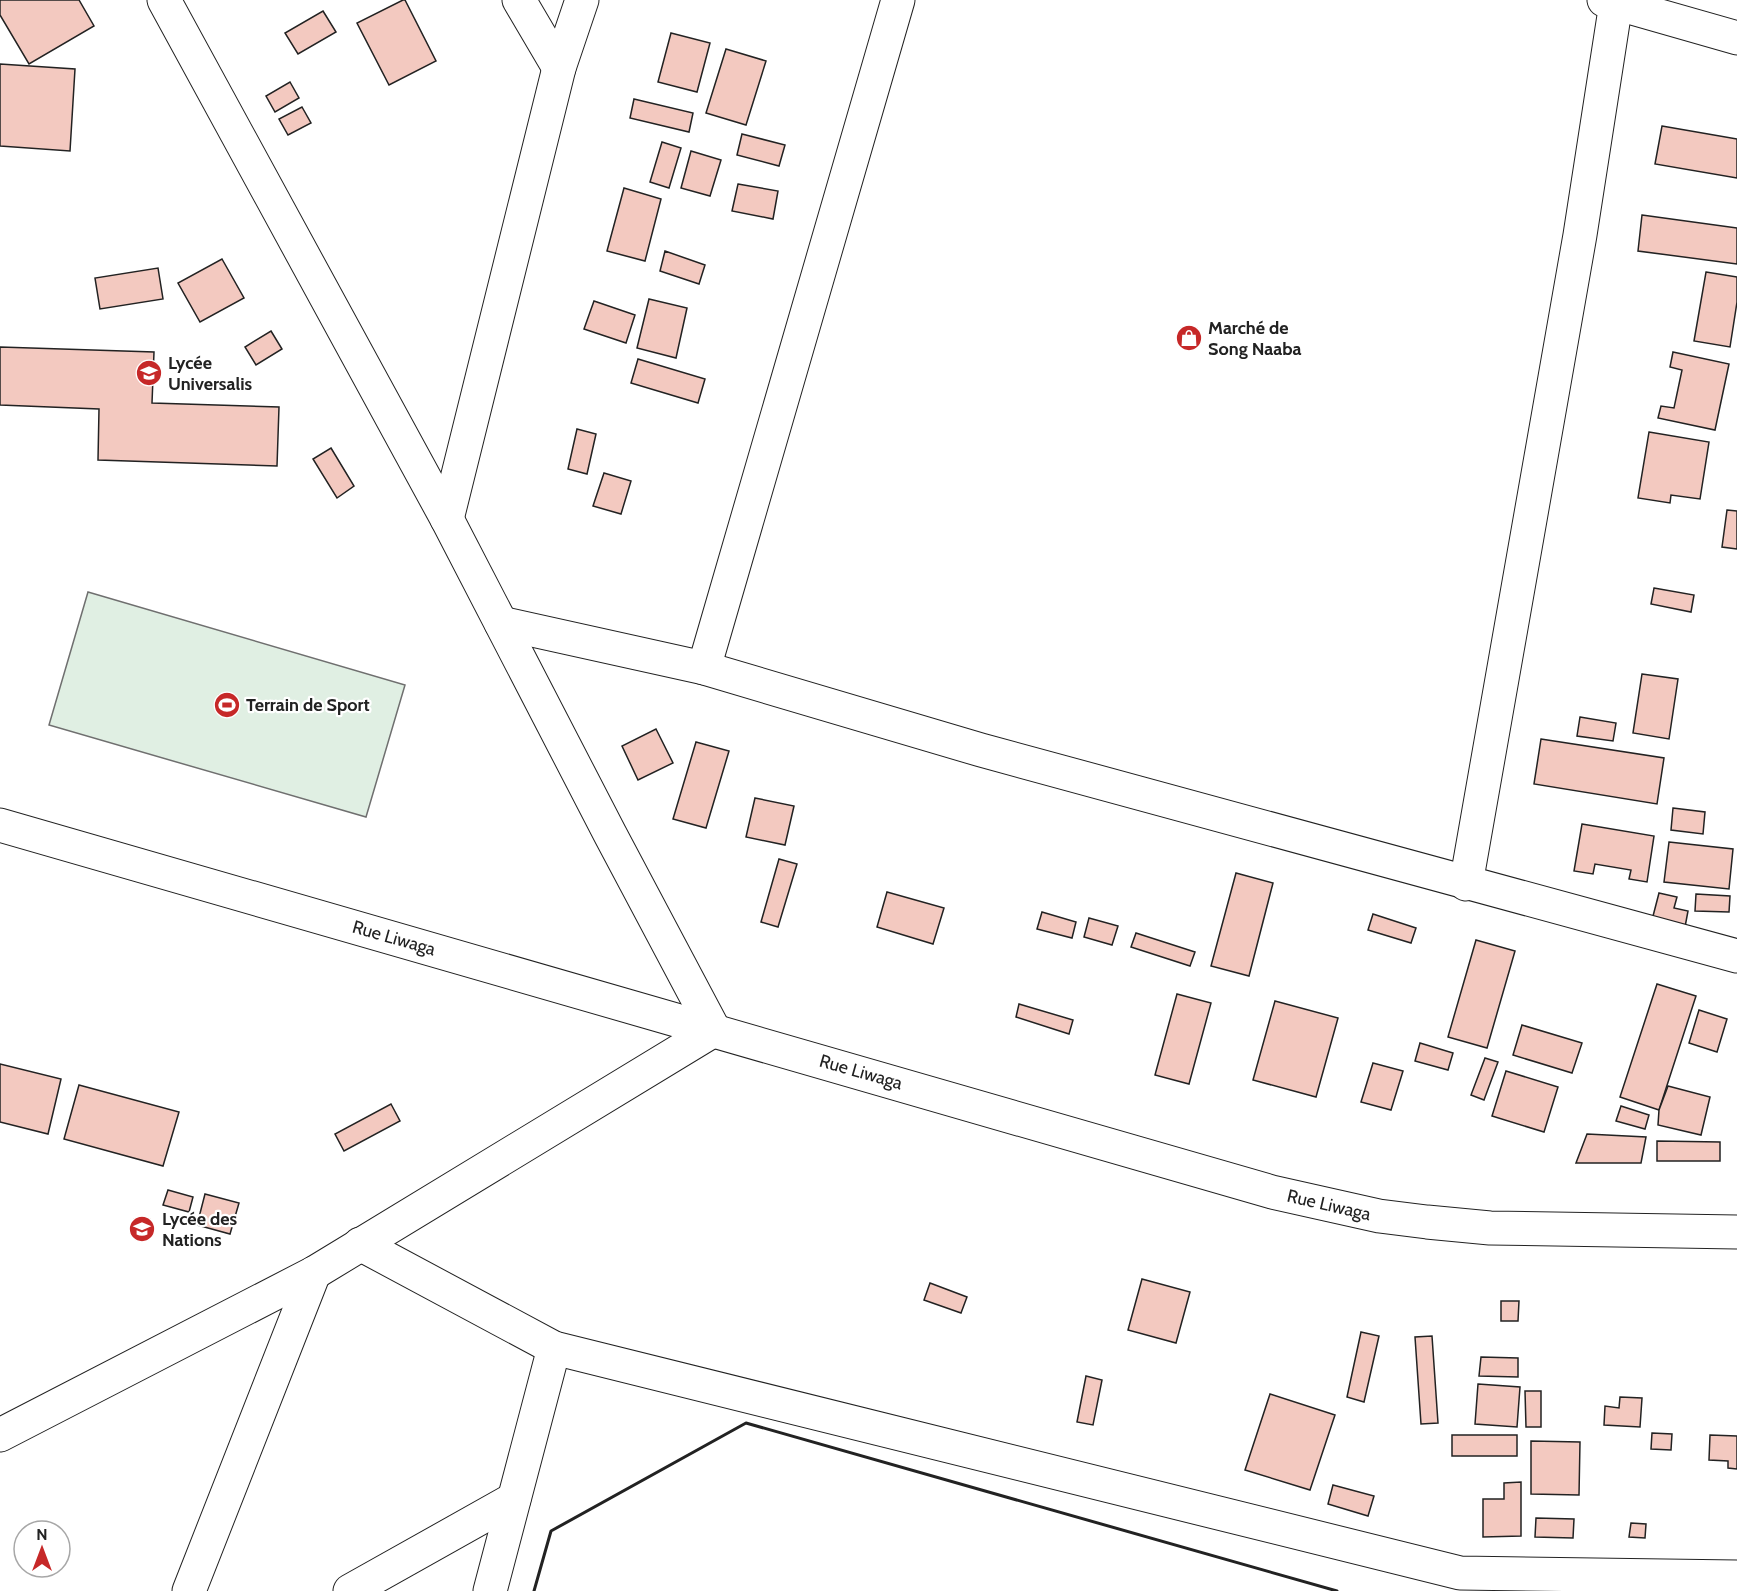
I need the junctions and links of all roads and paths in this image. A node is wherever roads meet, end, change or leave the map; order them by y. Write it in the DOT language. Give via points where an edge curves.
graph roads {
  1 [pos="164,0"];
  2 [pos="519,0"];
  3 [pos="582,0"];
  4 [pos="898,0"];
  5 [pos="1610,2"];
  6 [pos="1737,38"];
  7 [pos="559,68"];
  8 [pos="447,519"];
  9 [pos="501,623"];
  10 [pos="704,668"];
  11 [pos="0,825"];
  12 [pos="1466,884"];
  13 [pos="1737,956"];
  14 [pos="714,1030"];
  15 [pos="1737,1232"];
  16 [pos="360,1244"];
  17 [pos="314,1273"];
  18 [pos="554,1348"];
  19 [pos="0,1435"];
  20 [pos="514,1499"];
  21 [pos="1737,1577"];
  22 [pos="189,1591"];
  23 [pos="350,1591"];
  24 [pos="490,1591"];
  1 -- 8 [label="street"];
  2 -- 7 [label="street"];
  3 -- 7 [label="street"];
  4 -- 10 [label="street"];
  5 -- 6 [label="street"];
  5 -- 12 [label="street" via="1580,235"];
  7 -- 8 [label="street"];
  8 -- 9 [label="street"];
  9 -- 10 [label="street"];
  9 -- 14 [label="street"];
  10 -- 12 [label="street" via="981,750"];
  11 -- 14 [label="street, Rue Liwaga"];
  12 -- 13 [label="street"];
  14 -- 15 [label="street, Rue Liwaga" via="1272,1192 1379,1216 1490,1227"];
  14 -- 16 [label="street"];
  16 -- 17 [label="street"];
  16 -- 18 [label="street"];
  17 -- 19 [label="street"];
  17 -- 22 [label="street"];
  18 -- 20 [label="street"];
  18 -- 21 [label="street" via="1460,1573"];
  20 -- 23 [label="street"];
  20 -- 24 [label="street"];
}
